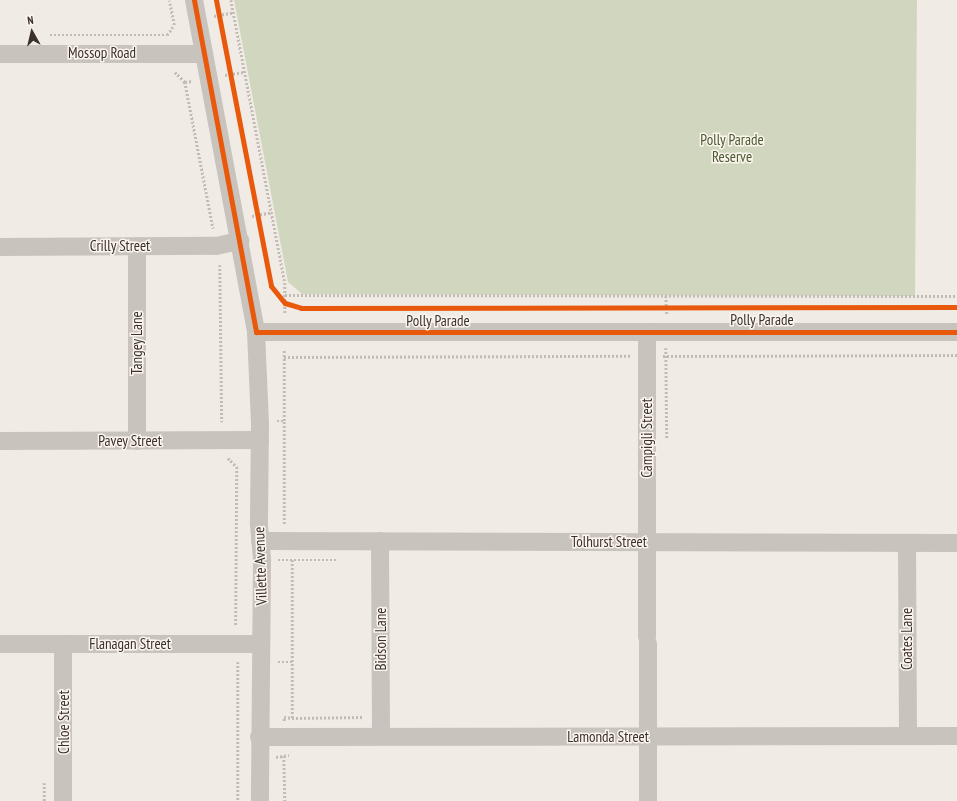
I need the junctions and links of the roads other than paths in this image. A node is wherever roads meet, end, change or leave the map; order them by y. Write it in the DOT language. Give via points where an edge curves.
graph roads {
  1 [pos="194,0"];
  2 [pos="0,54"];
  3 [pos="204,54"];
  4 [pos="240,241"];
  5 [pos="137,246"];
  6 [pos="0,247"];
  7 [pos="256,332"];
  8 [pos="957,332"];
  9 [pos="647,333"];
  10 [pos="137,440"];
  11 [pos="260,440"];
  12 [pos="0,441"];
  13 [pos="260,541"];
  14 [pos="380,541"];
  15 [pos="648,543"];
  16 [pos="907,543"];
  17 [pos="957,543"];
  18 [pos="0,644"];
  19 [pos="63,644"];
  20 [pos="261,644"];
  21 [pos="381,736"];
  22 [pos="908,736"];
  23 [pos="957,736"];
  24 [pos="259,737"];
  25 [pos="648,737"];
  26 [pos="63,801"];
  27 [pos="260,801"];
  28 [pos="648,801"];
  1 -- 3 [label="street"];
  2 -- 3 [label="street, Mossop Road"];
  3 -- 4 [label="street"];
  4 -- 5 [label="street, Crilly Street" via="216,246"];
  4 -- 7 [label="street"];
  5 -- 6 [label="street, Crilly Street"];
  5 -- 10 [label="street, Tangey Lane"];
  7 -- 9 [label="street, Polly Parade"];
  7 -- 11 [label="street, Villette Avenue"];
  8 -- 9 [label="street, Polly Parade"];
  9 -- 15 [label="street, Campigli Street"];
  10 -- 11 [label="street, Pavey Street"];
  10 -- 12 [label="street, Pavey Street"];
  11 -- 13 [label="street, Villette Avenue"];
  13 -- 14 [label="street, Tolhurst Street"];
  13 -- 20 [label="street, Villette Avenue"];
  14 -- 15 [label="street, Tolhurst Street"];
  14 -- 21 [label="street, Bidson Lane"];
  15 -- 16 [label="street, Tolhurst Street"];
  15 -- 25 [label="street, Campigli Street"];
  16 -- 17 [label="street, Tolhurst Street"];
  16 -- 22 [label="street, Coates Lane"];
  18 -- 19 [label="street, Flanagan Street"];
  19 -- 20 [label="street, Flanagan Street"];
  19 -- 26 [label="street, Chloe Street"];
  20 -- 24 [label="street, Villette Avenue"];
  21 -- 24 [label="street, Lamonda Street"];
  21 -- 25 [label="street, Lamonda Street"];
  22 -- 23 [label="street, Lamonda Street"];
  22 -- 25 [label="street, Lamonda Street"];
  24 -- 27 [label="street, Villette Avenue"];
  25 -- 28 [label="street, Campigli Street"];
}
